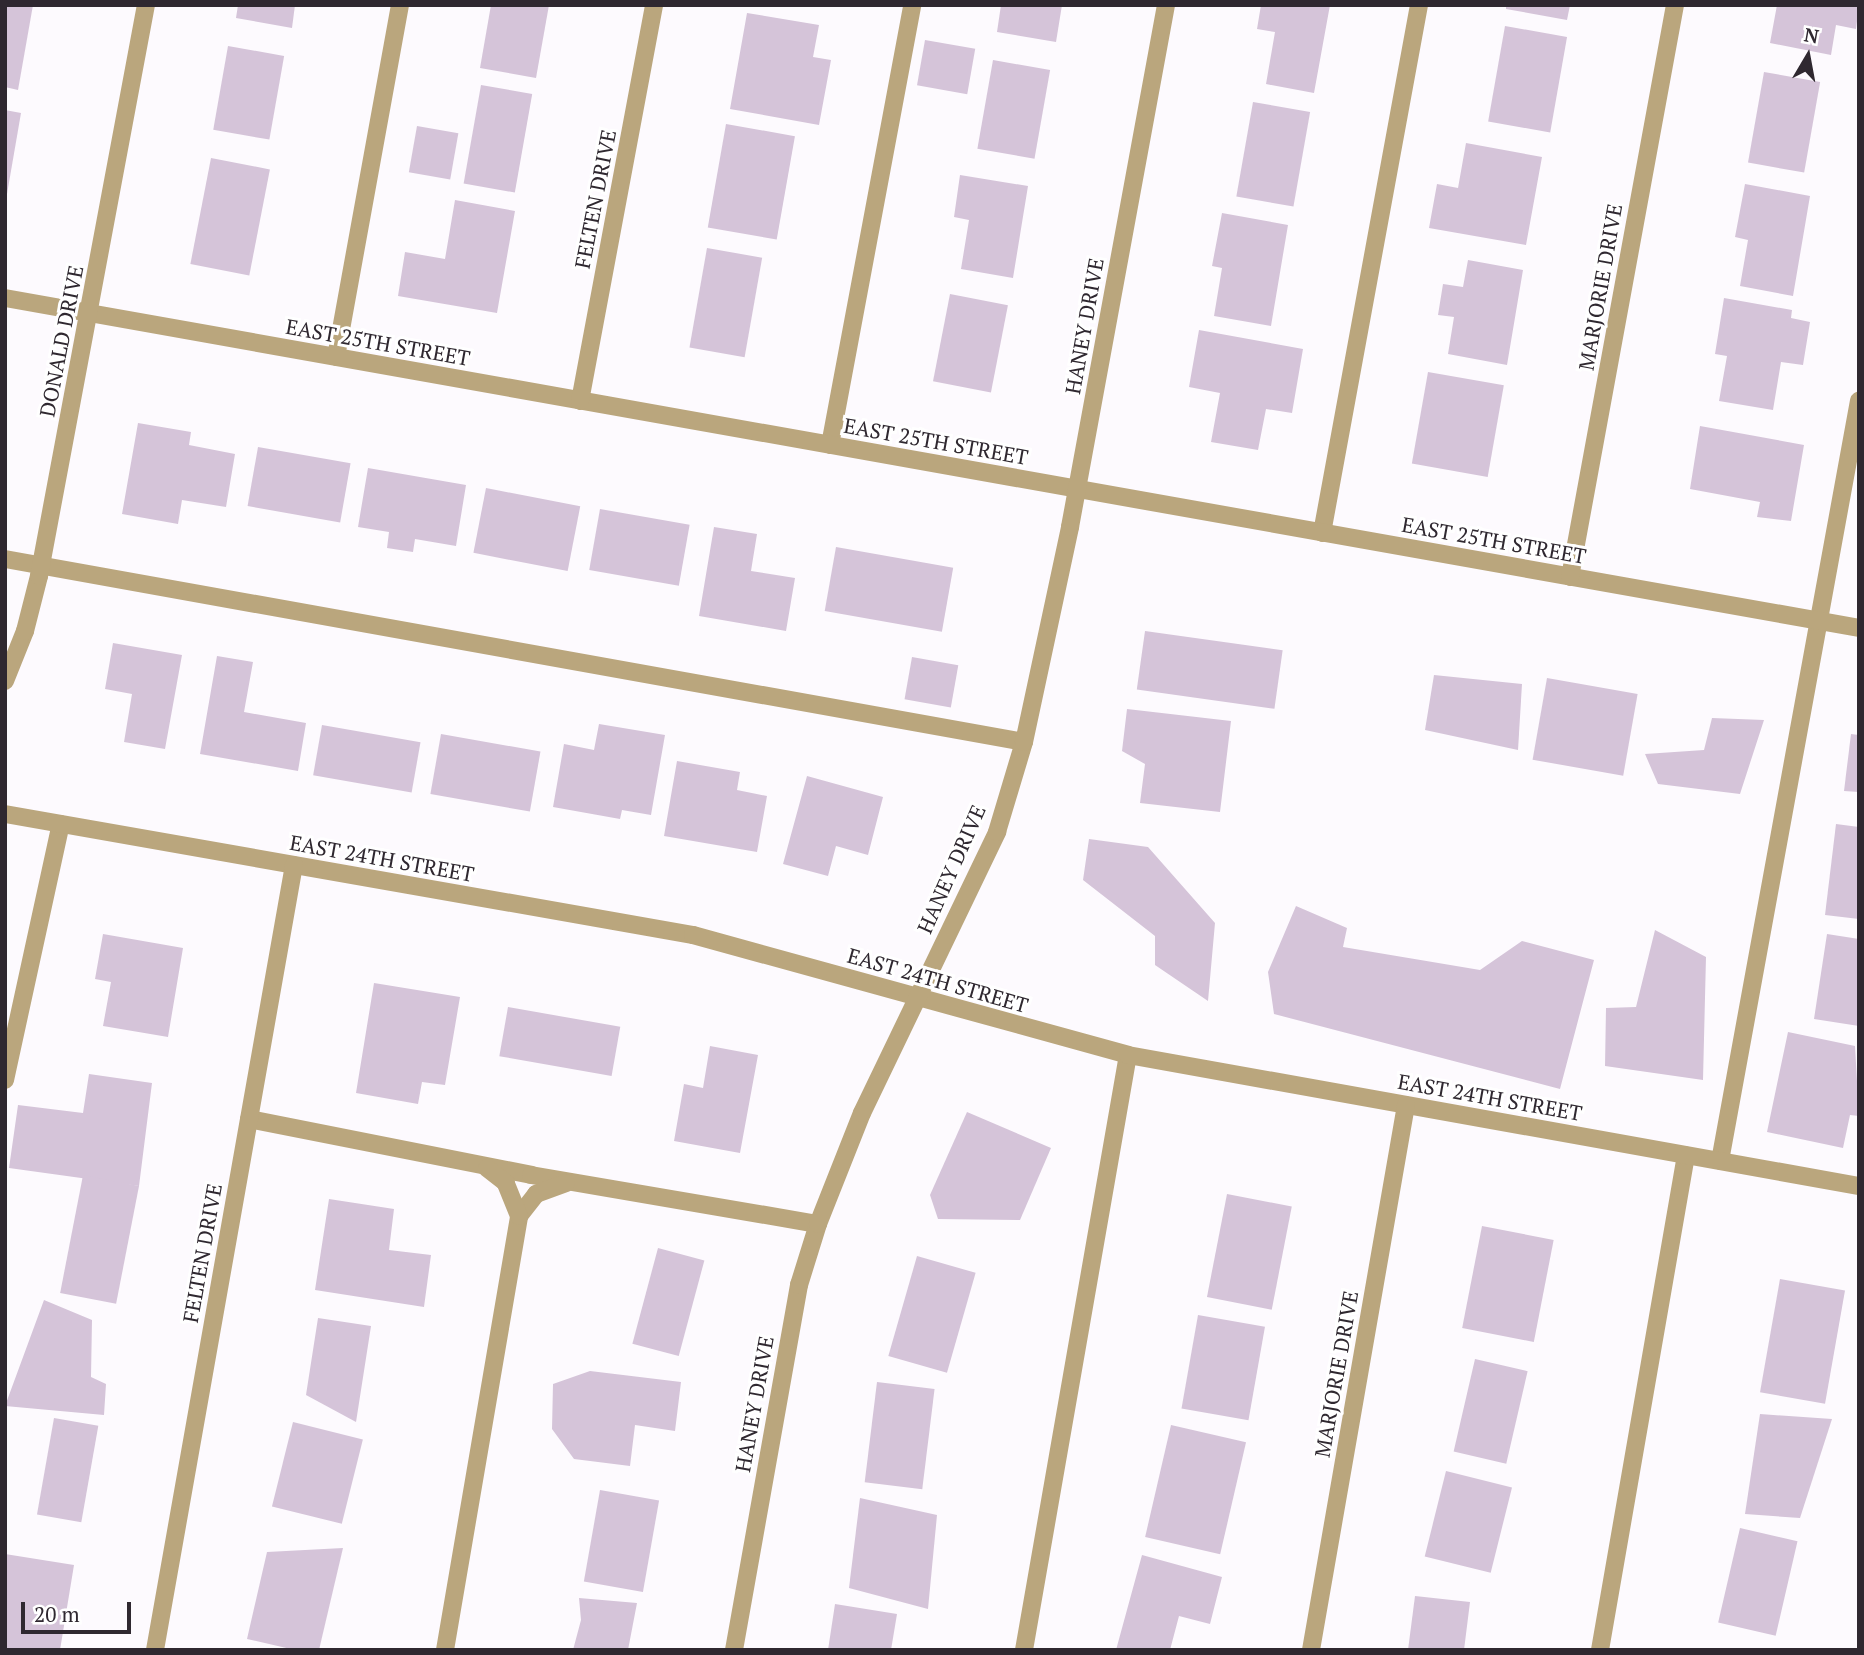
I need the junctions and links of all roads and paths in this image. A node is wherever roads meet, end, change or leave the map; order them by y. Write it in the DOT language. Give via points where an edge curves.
graph roads {
  1 [pos="146,5"];
  2 [pos="400,5"];
  3 [pos="654,5"];
  4 [pos="912,5"];
  5 [pos="1166,5"];
  6 [pos="1419,5"];
  7 [pos="1675,5"];
  8 [pos="5,298"];
  9 [pos="90,313"];
  10 [pos="336,358"];
  11 [pos="580,401"];
  12 [pos="1859,401"];
  13 [pos="831,445"];
  14 [pos="1077,489"];
  15 [pos="1322,533"];
  16 [pos="5,559"];
  17 [pos="41,564"];
  18 [pos="1570,577"];
  19 [pos="1818,621"];
  20 [pos="1859,628"];
  21 [pos="5,681"];
  22 [pos="1024,742"];
  23 [pos="5,814"];
  24 [pos="61,824"];
  25 [pos="294,865"];
  26 [pos="916,999"];
  27 [pos="1128,1055"];
  28 [pos="5,1080"];
  29 [pos="1406,1105"];
  30 [pos="249,1119"];
  31 [pos="1686,1155"];
  32 [pos="464,1159"];
  33 [pos="1720,1161"];
  34 [pos="586,1181"];
  35 [pos="1859,1186"];
  36 [pos="519,1216"];
  37 [pos="818,1224"];
  38 [pos="156,1650"];
  39 [pos="444,1650"];
  40 [pos="734,1650"];
  41 [pos="1024,1650"];
  42 [pos="1311,1650"];
  43 [pos="1600,1650"];
  1 -- 9 [label="street, DONALD DRIVE"];
  2 -- 10 [label="street"];
  3 -- 11 [label="street, FELTEN DRIVE"];
  4 -- 13 [label="street"];
  5 -- 14 [label="street, HANEY DRIVE"];
  6 -- 15 [label="street"];
  7 -- 18 [label="street, MARJORIE DRIVE"];
  8 -- 9 [label="street, EAST 25TH STREET"];
  9 -- 10 [label="street, EAST 25TH STREET"];
  9 -- 17 [label="street, DONALD DRIVE"];
  10 -- 11 [label="street, EAST 25TH STREET"];
  11 -- 13 [label="street, EAST 25TH STREET"];
  12 -- 19 [label="street"];
  13 -- 14 [label="street, EAST 25TH STREET"];
  14 -- 15 [label="street, EAST 25TH STREET"];
  14 -- 22 [label="street, HANEY DRIVE"];
  15 -- 18 [label="street, EAST 25TH STREET"];
  16 -- 17 [label="street"];
  17 -- 21 [label="street, DONALD DRIVE" via="26,631"];
  17 -- 22 [label="street"];
  18 -- 19 [label="street, EAST 25TH STREET"];
  19 -- 20 [label="street, EAST 25TH STREET"];
  19 -- 33 [label="street"];
  22 -- 26 [label="street, HANEY DRIVE" via="996,832"];
  23 -- 24 [label="street, EAST 24TH STREET"];
  24 -- 25 [label="street, EAST 24TH STREET"];
  24 -- 28 [label="street"];
  25 -- 26 [label="street, EAST 24TH STREET" via="693,935"];
  25 -- 30 [label="street, FELTEN DRIVE"];
  26 -- 27 [label="street, EAST 24TH STREET"];
  26 -- 37 [label="street, HANEY DRIVE" via="862,1113"];
  27 -- 29 [label="street, EAST 24TH STREET"];
  27 -- 41 [label="street"];
  29 -- 31 [label="street, EAST 24TH STREET"];
  29 -- 42 [label="street, MARJORIE DRIVE"];
  30 -- 32 [label="street"];
  30 -- 38 [label="street, FELTEN DRIVE"];
  31 -- 33 [label="street, EAST 24TH STREET"];
  31 -- 43 [label="street"];
  32 -- 34 [label="street" via="531,1175"];
  32 -- 36 [label="street" via="499,1175 511,1191"];
  33 -- 35 [label="street, EAST 24TH STREET"];
  34 -- 36 [label="street" via="544,1190"];
  34 -- 37 [label="street"];
  36 -- 39 [label="street"];
  37 -- 40 [label="street, HANEY DRIVE" via="799,1285"];
}
